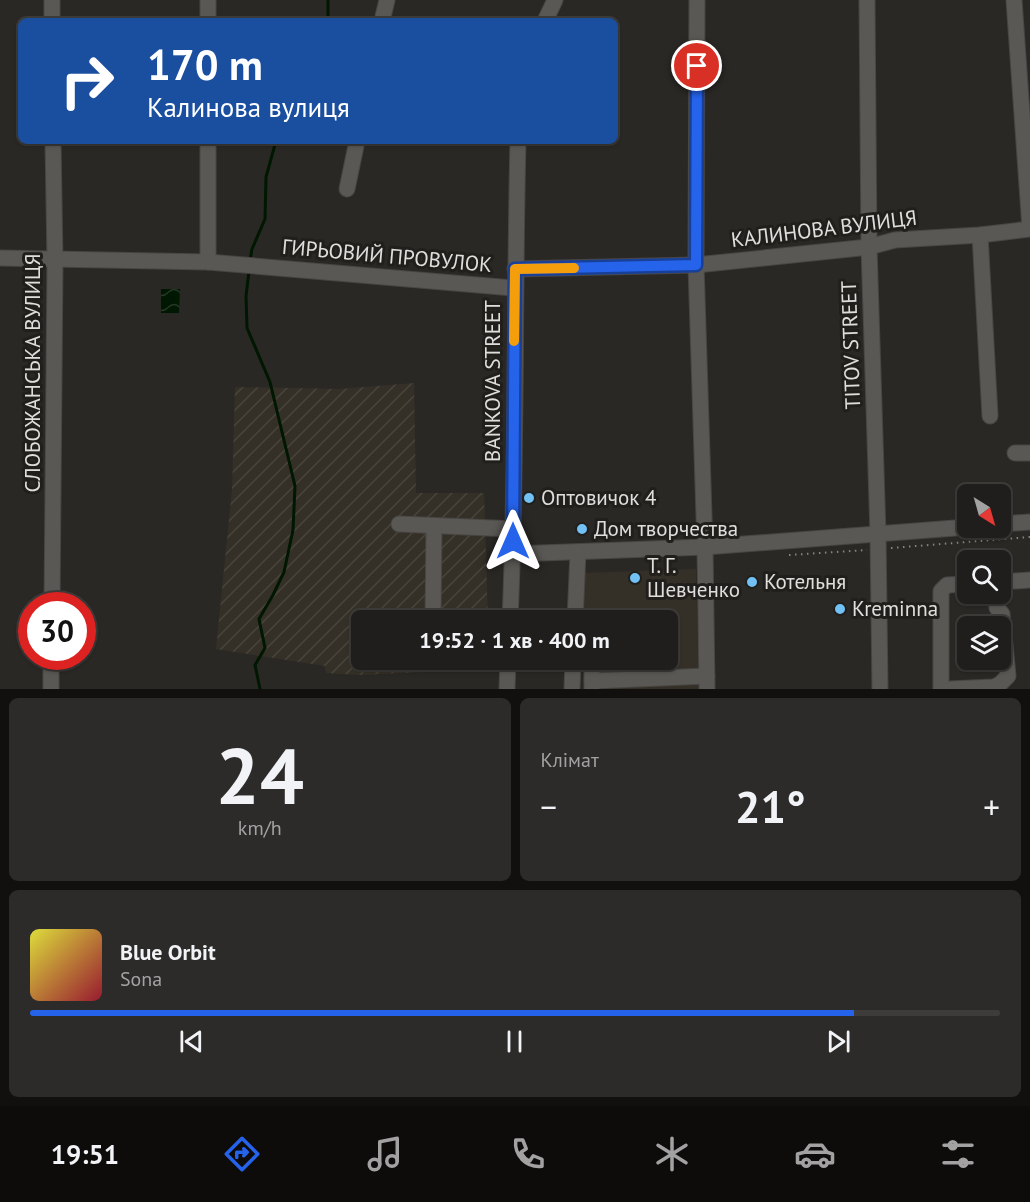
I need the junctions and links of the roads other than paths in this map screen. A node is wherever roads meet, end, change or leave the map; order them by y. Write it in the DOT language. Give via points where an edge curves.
graph roads {
  1 [pos="52,0"];
  2 [pos="208,0"];
  3 [pos="387,0"];
  4 [pos="555,0"];
  5 [pos="697,0"];
  6 [pos="867,0"];
  7 [pos="1014,0"];
  8 [pos="52,18"];
  9 [pos="208,18"];
  10 [pos="383,18"];
  11 [pos="546,18"];
  12 [pos="53,144"];
  13 [pos="208,144"];
  14 [pos="356,144"];
  15 [pos="518,144"];
  16 [pos="347,189"];
  17 [pos="1030,229"];
  18 [pos="980,235"];
  19 [pos="869,247"];
  20 [pos="0,258"];
  21 [pos="55,261"];
  22 [pos="208,262"];
  23 [pos="696,265"];
  24 [pos="515,269"];
  25 [pos="514,288"];
  26 [pos="990,416"];
  27 [pos="1030,522"];
  28 [pos="1011,523"];
  29 [pos="399,524"];
  30 [pos="434,526"];
  31 [pos="513,529"];
  32 [pos="957,529"];
  33 [pos="879,542"];
  34 [pos="705,547"];
  35 [pos="578,552"];
  36 [pos="513,554"];
  37 [pos="1030,580"];
  38 [pos="1011,581"];
  39 [pos="957,585"];
  40 [pos="52,592"];
  41 [pos="997,604"];
  42 [pos="433,610"];
  43 [pos="510,610"];
  44 [pos="575,610"];
  45 [pos="51,670"];
  46 [pos="508,670"];
  47 [pos="573,670"];
  48 [pos="707,682"];
  49 [pos="592,685"];
  50 [pos="51,689"];
  51 [pos="507,689"];
  52 [pos="572,689"];
  53 [pos="880,689"];
  54 [pos="941,689"];
  55 [pos="950,689"];
  1 -- 8 [label="street"];
  2 -- 9 [label="street"];
  3 -- 10 [label="street"];
  4 -- 11 [label="street"];
  5 -- 23 [label="street"];
  6 -- 19 [label="street, TITOV STREET"];
  7 -- 17 [label="street"];
  12 -- 21 [label="street, СЛОБОЖАНСЬКА ВУЛИЦЯ"];
  13 -- 22 [label="street"];
  14 -- 16 [label="street"];
  15 -- 24 [label="street, BANKOVA STREET"];
  17 -- 18 [label="street, КАЛИНОВА ВУЛИЦЯ"];
  18 -- 19 [label="street, КАЛИНОВА ВУЛИЦЯ" via="895,240"];
  18 -- 26 [label="street"];
  19 -- 23 [label="street, КАЛИНОВА ВУЛИЦЯ"];
  19 -- 33 [label="street, TITOV STREET"];
  20 -- 21 [label="street, ГИРЬОВИЙ ПРОВУЛОК"];
  21 -- 22 [label="street, ГИРЬОВИЙ ПРОВУЛОК"];
  21 -- 40 [label="street, СЛОБОЖАНСЬКА ВУЛИЦЯ"];
  22 -- 25 [label="street, ГИРЬОВИЙ ПРОВУЛОК"];
  23 -- 24 [label="street, КАЛИНОВА ВУЛИЦЯ"];
  23 -- 34 [label="street"];
  24 -- 25 [label="street, BANKOVA STREET"];
  25 -- 31 [label="street, BANKOVA STREET"];
  27 -- 28 [label="street"];
  29 -- 30 [label="street"];
  30 -- 31 [label="street"];
  30 -- 42 [label="street"];
  31 -- 36 [label="street, BANKOVA STREET"];
  32 -- 33 [label="street"];
  33 -- 34 [label="street"];
  33 -- 53 [label="street, TITOV STREET"];
  34 -- 35 [label="street"];
  34 -- 48 [label="street"];
  35 -- 36 [label="street"];
  35 -- 44 [label="street"];
  36 -- 43 [label="street, BANKOVA STREET"];
  37 -- 38 [label="street"];
  39 -- 54 [label="street" via="947,585 941,591"];
  41 -- 55 [label="street" via="1002,614 1008,676 994,687"];
  45 -- 50 [label="street"];
  46 -- 51 [label="street"];
  47 -- 52 [label="street"];
  48 -- 49 [label="street"];
}
